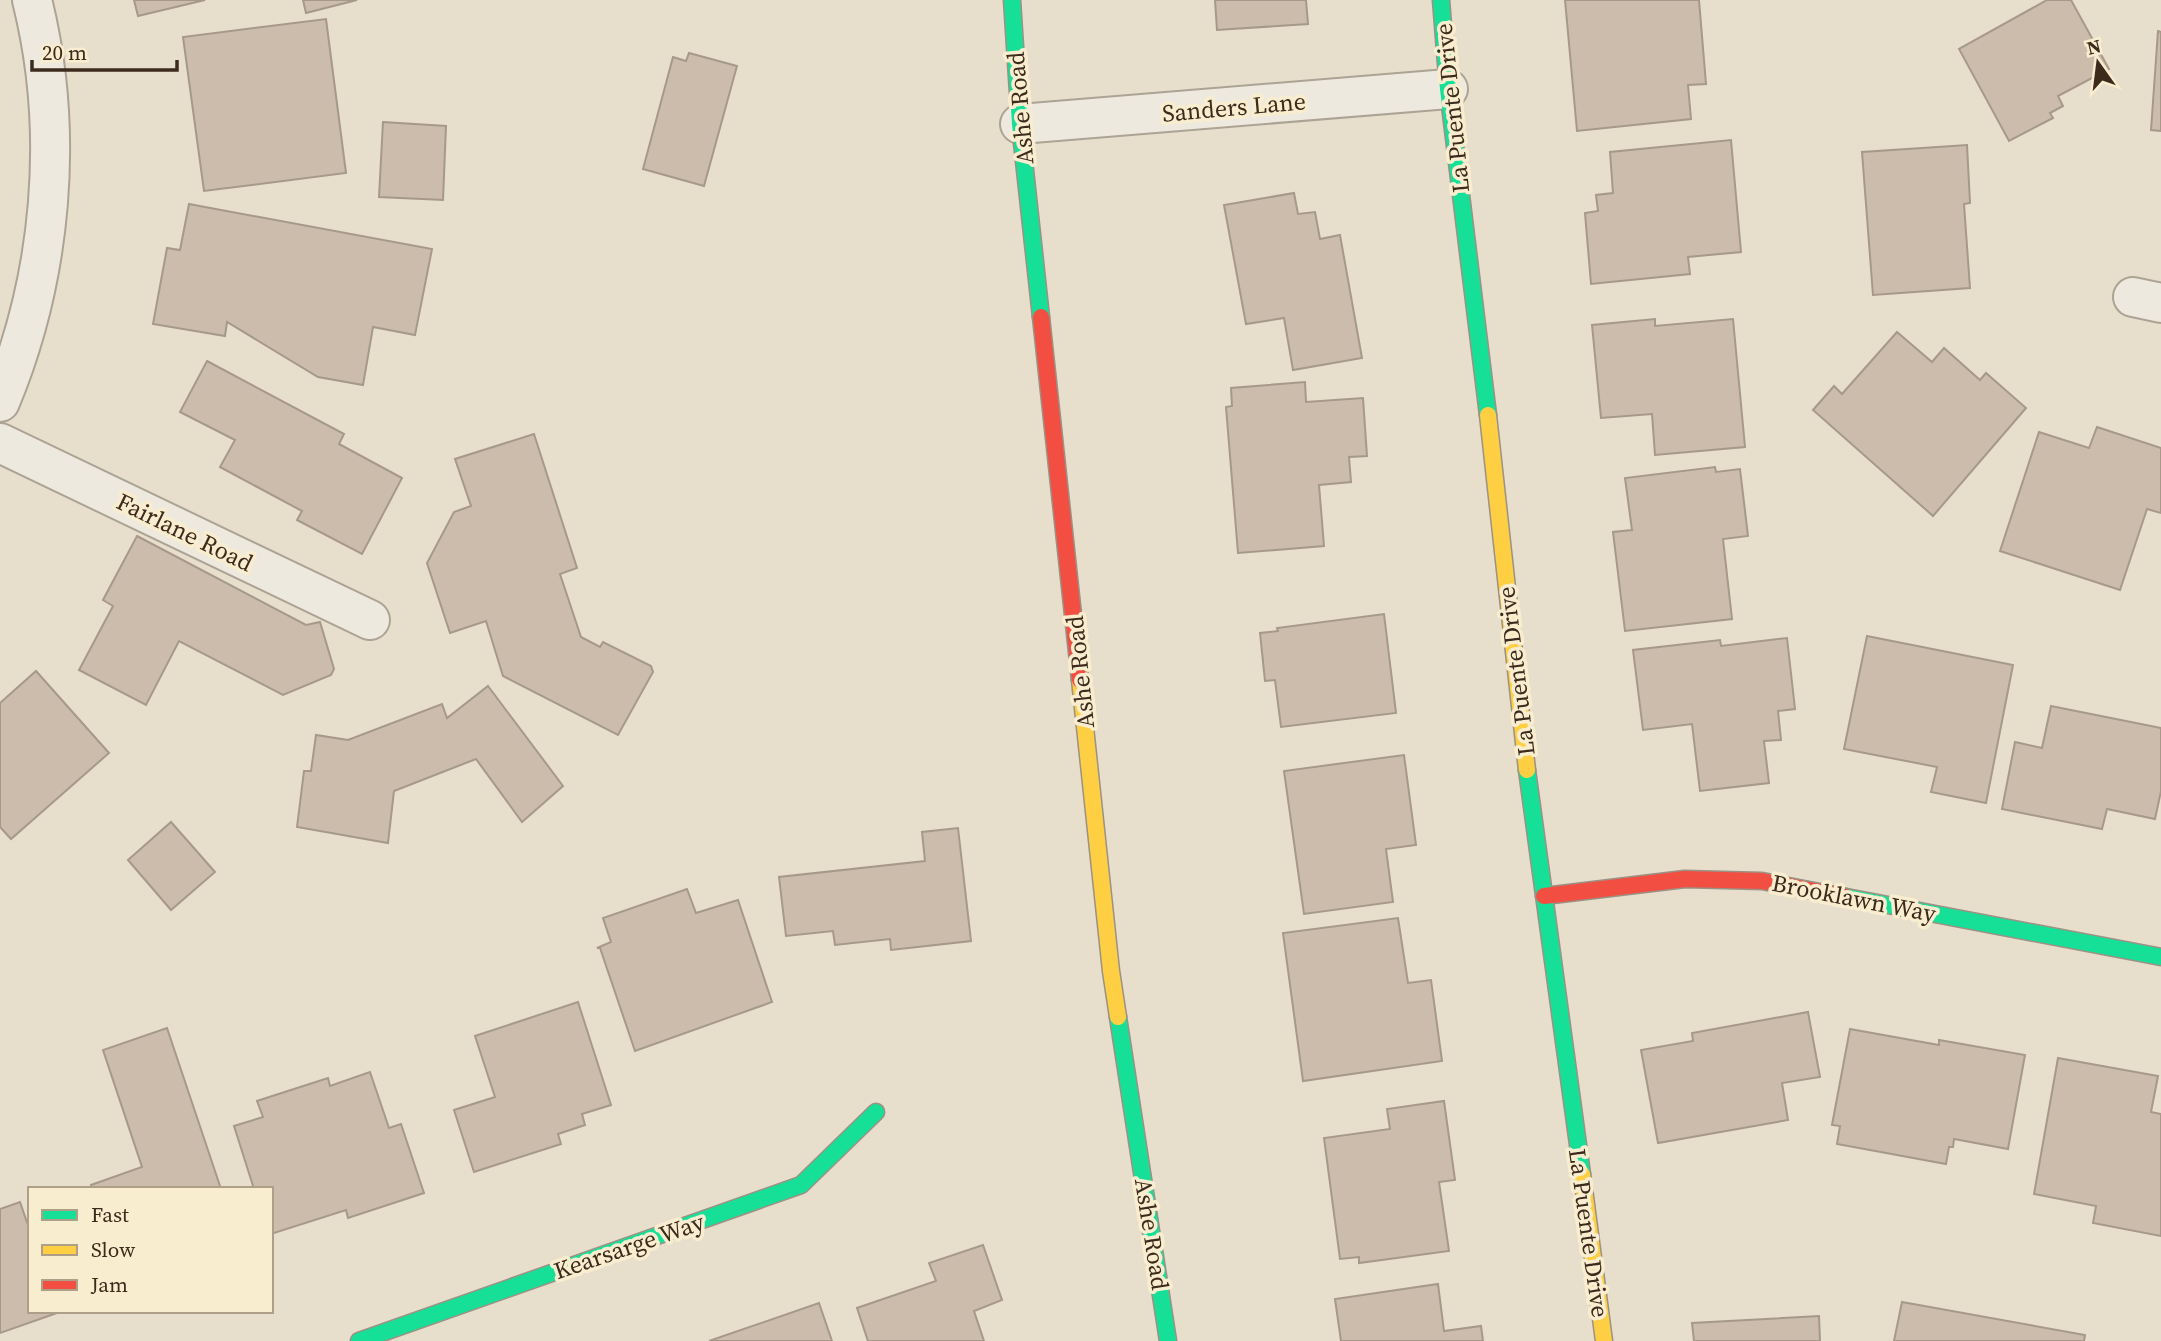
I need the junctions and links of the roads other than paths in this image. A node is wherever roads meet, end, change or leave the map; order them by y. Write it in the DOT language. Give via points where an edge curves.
graph roads {
  1 [pos="33,0"];
  2 [pos="1012,0"];
  3 [pos="1441,0"];
  4 [pos="1448,89"];
  5 [pos="1020,124"];
  6 [pos="0,402"];
  7 [pos="0,443"];
  8 [pos="370,620"];
  9 [pos="1544,896"];
  10 [pos="2161,957"];
  11 [pos="876,1112"];
  12 [pos="359,1341"];
  13 [pos="1168,1341"];
  14 [pos="1604,1341"];
  1 -- 6 [label="street" via="50,121 48,214 34,295"];
  2 -- 5 [label="street, Ashe Road"];
  3 -- 4 [label="street, La Puente Drive"];
  4 -- 5 [label="street, Sanders Lane"];
  4 -- 9 [label="street, La Puente Drive"];
  5 -- 13 [label="street, Ashe Road" via="1111,971"];
  7 -- 8 [label="street, Fairlane Road"];
  9 -- 10 [label="street, Brooklawn Way" via="1685,878 1762,881"];
  9 -- 14 [label="street, La Puente Drive"];
  11 -- 12 [label="street, Kearsarge Way" via="801,1185"];
}
